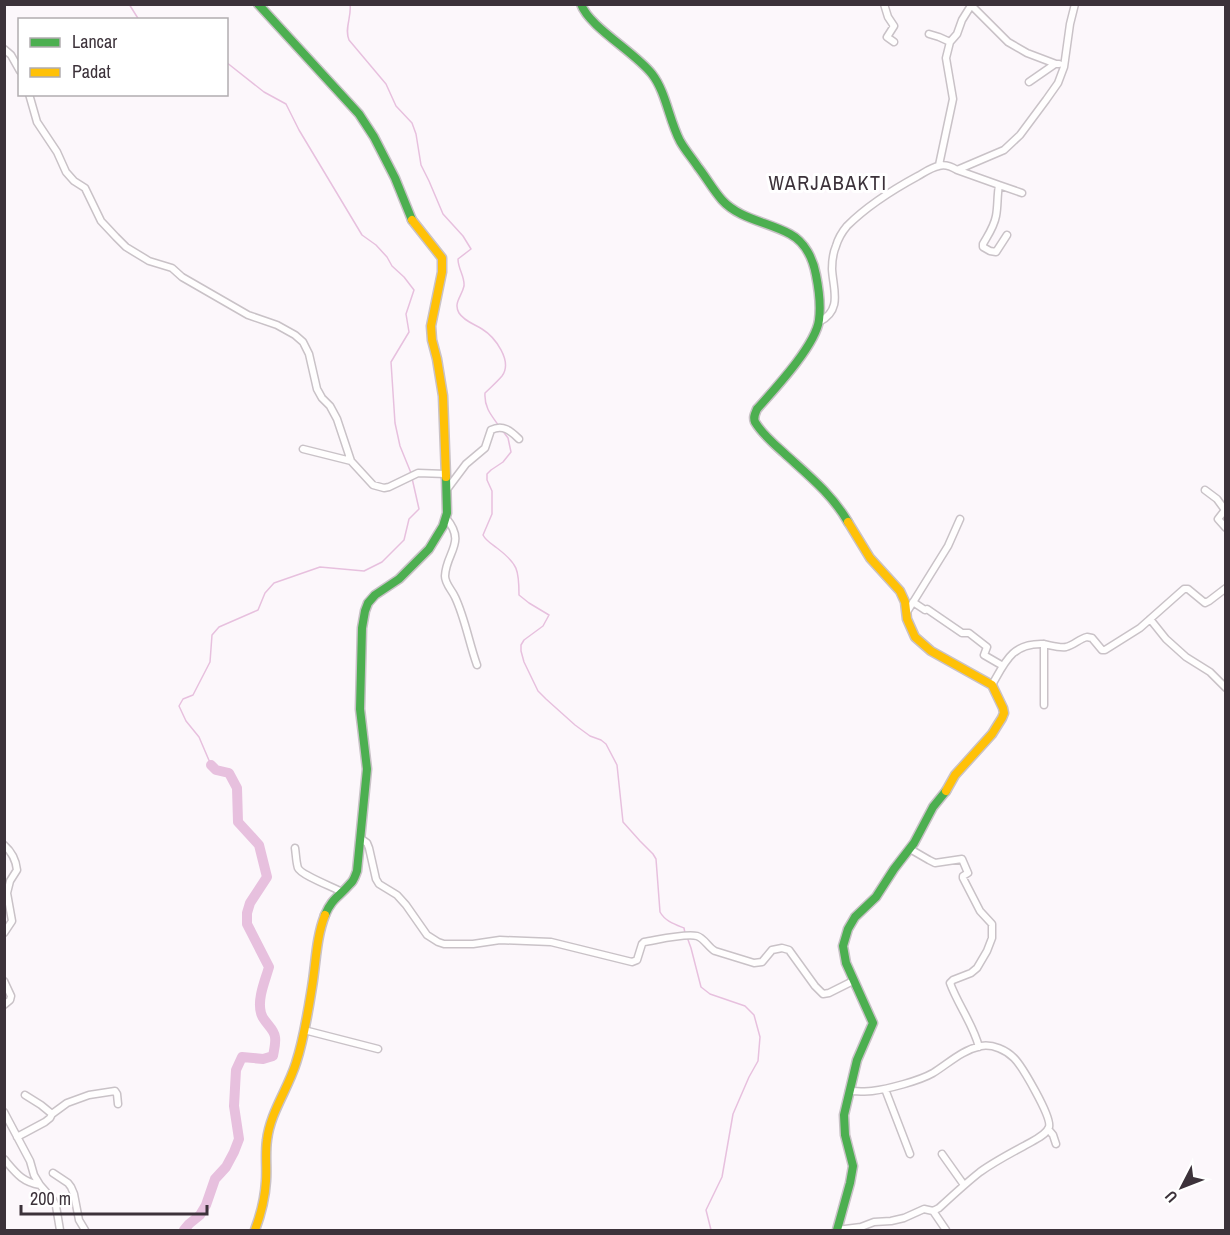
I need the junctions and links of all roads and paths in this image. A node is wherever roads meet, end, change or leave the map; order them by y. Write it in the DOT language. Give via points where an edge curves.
graph roads {
  1 [pos="581,4"];
  2 [pos="884,4"];
  3 [pos="1075,4"];
  4 [pos="971,5"];
  5 [pos="265,6"];
  6 [pos="929,34"];
  7 [pos="894,42"];
  8 [pos="950,42"];
  9 [pos="4,49"];
  10 [pos="1056,64"];
  11 [pos="18,67"];
  12 [pos="1064,68"];
  13 [pos="1029,82"];
  14 [pos="30,96"];
  15 [pos="939,165"];
  16 [pos="957,170"];
  17 [pos="999,185"];
  18 [pos="1022,193"];
  19 [pos="1007,235"];
  20 [pos="819,322"];
  21 [pos="519,439"];
  22 [pos="303,449"];
  23 [pos="351,461"];
  24 [pos="446,474"];
  25 [pos="448,488"];
  26 [pos="1205,490"];
  27 [pos="446,518"];
  28 [pos="960,519"];
  29 [pos="1226,528"];
  30 [pos="1226,588"];
  31 [pos="913,602"];
  32 [pos="907,612"];
  33 [pos="1150,619"];
  34 [pos="1044,644"];
  35 [pos="477,665"];
  36 [pos="1003,666"];
  37 [pos="992,685"];
  38 [pos="1226,688"];
  39 [pos="1044,705"];
  40 [pos="360,838"];
  41 [pos="295,848"];
  42 [pos="6,849"];
  43 [pos="910,849"];
  44 [pos="342,892"];
  45 [pos="4,933"];
  46 [pos="4,981"];
  47 [pos="853,981"];
  48 [pos="4,1005"];
  49 [pos="304,1030"];
  50 [pos="979,1047"];
  51 [pos="378,1049"];
  52 [pos="885,1089"];
  53 [pos="849,1091"];
  54 [pos="25,1095"];
  55 [pos="118,1104"];
  56 [pos="4,1112"];
  57 [pos="52,1114"];
  58 [pos="1048,1129"];
  59 [pos="16,1137"];
  60 [pos="1056,1144"];
  61 [pos="910,1154"];
  62 [pos="942,1154"];
  63 [pos="4,1159"];
  64 [pos="53,1173"];
  65 [pos="40,1185"];
  66 [pos="964,1185"];
  67 [pos="933,1211"];
  68 [pos="60,1230"];
  69 [pos="85,1230"];
  70 [pos="255,1230"];
  71 [pos="837,1230"];
  72 [pos="946,1230"];
  1 -- 20 [label="street" via="590,20 652,74 680,141 722,200 734,211 785,231 803,245 812,259 819,292"];
  2 -- 7 [label="street" via="894,26 887,38"];
  3 -- 12 [label="street"];
  4 -- 8 [label="street"];
  4 -- 10 [label="street" via="1014,46"];
  5 -- 24 [label="street" via="304,56 358,114 395,178 412,220 442,258 431,326 443,396"];
  6 -- 8 [label="street"];
  8 -- 15 [label="street" via="946,58 954,99"];
  9 -- 11 [label="street"];
  10 -- 12 [label="street"];
  10 -- 13 [label="street"];
  12 -- 16 [label="street" via="1052,92 1013,142 1004,150"];
  14 -- 23 [label="street" via="38,122 66,172 85,189 101,221 116,237 149,261 172,268 248,315 277,325 303,342 317,389 337,419"];
  15 -- 16 [label="street"];
  15 -- 20 [label="street" via="892,191 846,228 833,257 834,307"];
  16 -- 17 [label="street"];
  17 -- 18 [label="street"];
  17 -- 19 [label="street" via="995,219 983,246 996,252"];
  20 -- 32 [label="street" via="804,351 754,418 763,433 834,500 870,558 900,591"];
  21 -- 25 [label="street" via="504,428 491,430 485,448 466,464"];
  22 -- 23 [label="street"];
  23 -- 24 [label="street" via="378,487 389,487 418,473"];
  24 -- 25 [label="street"];
  25 -- 27 [label="street"];
  26 -- 29 [label="street" via="1225,508 1218,519"];
  27 -- 35 [label="street" via="455,536 445,581 455,596"];
  27 -- 40 [label="street" via="429,549 399,579 375,595 365,611 360,709 367,769"];
  28 -- 31 [label="street"];
  30 -- 33 [label="street" via="1205,603 1184,589"];
  31 -- 32 [label="street"];
  31 -- 36 [label="street" via="962,633 969,633 987,647 984,655"];
  32 -- 37 [label="street" via="912,633 924,646"];
  33 -- 34 [label="street" via="1105,650 1090,637 1065,647"];
  33 -- 38 [label="street" via="1166,639"];
  34 -- 36 [label="street" via="1021,647"];
  34 -- 39 [label="street"];
  36 -- 37 [label="street"];
  37 -- 43 [label="street" via="1003,708 1002,718 933,807"];
  40 -- 44 [label="street" via="357,871"];
  40 -- 47 [label="street" via="368,845 379,884 406,904 428,935 444,944 551,942 634,962 644,942 693,936 715,951 754,963 764,961 778,947 789,950 823,994"];
  41 -- 44 [label="street" via="301,872"];
  42 -- 45 [label="street" via="17,870 7,893 12,921"];
  43 -- 47 [label="street" via="848,928 843,952"];
  43 -- 50 [label="street" via="935,862 962,859 968,872 963,878 980,911 992,924 991,943 979,966 950,983"];
  44 -- 49 [label="street" via="329,906 321,926"];
  46 -- 48 [label="street" via="11,996"];
  47 -- 53 [label="street" via="873,1023"];
  49 -- 51 [label="street"];
  49 -- 70 [label="street" via="296,1064 269,1131 266,1184"];
  50 -- 52 [label="street" via="960,1054 932,1074"];
  50 -- 58 [label="street" via="989,1045 1016,1060 1044,1109 1050,1123"];
  52 -- 53 [label="street"];
  52 -- 61 [label="street"];
  53 -- 71 [label="street" via="844,1128 853,1166"];
  54 -- 57 [label="street"];
  55 -- 57 [label="street" via="116,1092 100,1094 77,1099"];
  56 -- 59 [label="street"];
  57 -- 59 [label="street"];
  58 -- 60 [label="street"];
  58 -- 66 [label="street"];
  59 -- 65 [label="street"];
  62 -- 66 [label="street"];
  63 -- 65 [label="street" via="28,1183"];
  64 -- 69 [label="street" via="71,1187"];
  65 -- 68 [label="street" via="56,1206"];
  66 -- 67 [label="street"];
  67 -- 71 [label="street" via="924,1209 904,1218"];
  67 -- 72 [label="street"];
}
